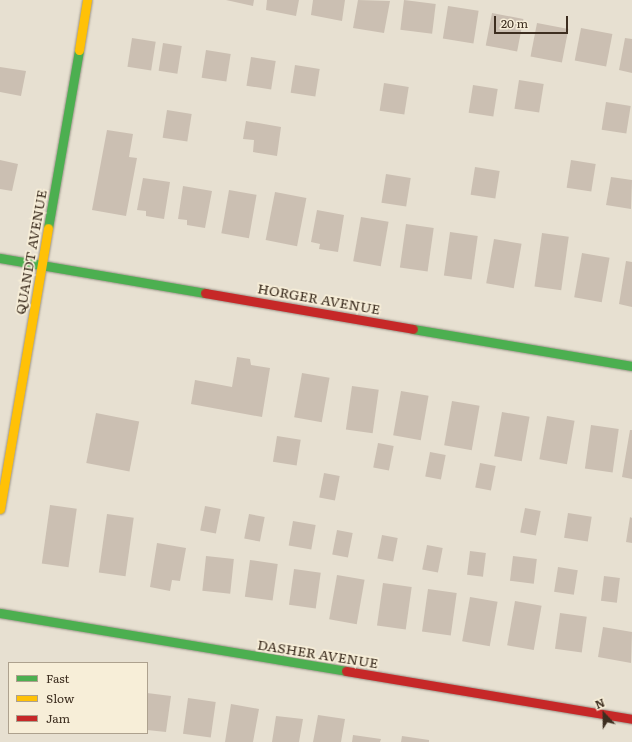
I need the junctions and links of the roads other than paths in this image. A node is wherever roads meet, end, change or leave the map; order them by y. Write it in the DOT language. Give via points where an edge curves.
graph roads {
  1 [pos="87,0"];
  2 [pos="0,258"];
  3 [pos="43,264"];
  4 [pos="632,366"];
  5 [pos="0,509"];
  6 [pos="0,613"];
  7 [pos="632,719"];
  1 -- 3 [label="street, QUANDT AVENUE"];
  2 -- 3 [label="street, HORGER AVENUE"];
  3 -- 4 [label="street, HORGER AVENUE"];
  3 -- 5 [label="street, QUANDT AVENUE"];
  6 -- 7 [label="street, DASHER AVENUE"];
}
